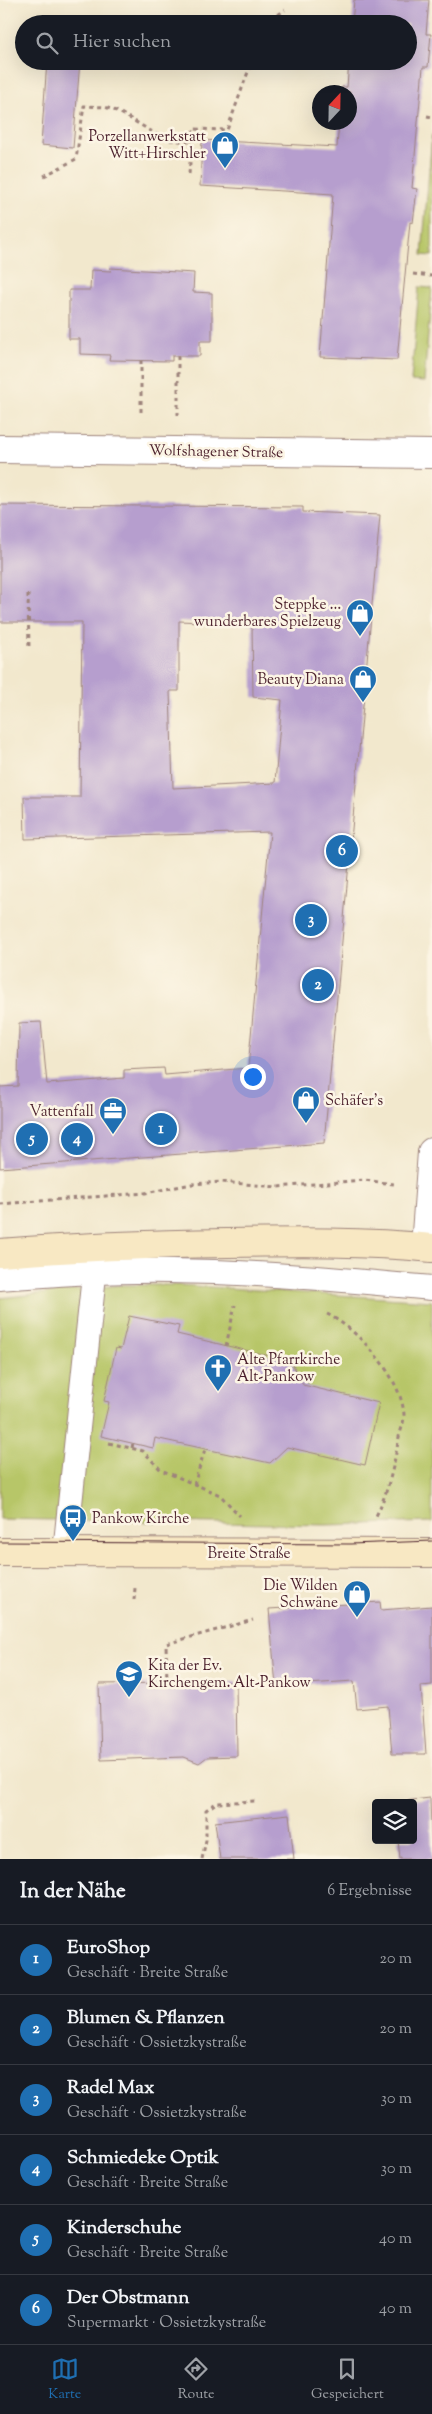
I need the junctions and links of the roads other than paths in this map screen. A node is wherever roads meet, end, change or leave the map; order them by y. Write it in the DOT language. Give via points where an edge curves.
graph roads {
  1 [pos="0,450"];
  2 [pos="432,454"];
  3 [pos="432,1152"];
  4 [pos="428,1247"];
  5 [pos="0,1253"];
  6 [pos="95,1259"];
  7 [pos="0,1278"];
  8 [pos="432,1288"];
  9 [pos="0,1552"];
  10 [pos="65,1552"];
  11 [pos="432,1553"];
  1 -- 2 [label="street, Wolfshagener Straße"];
  3 -- 4 [label="street"];
  4 -- 6 [label="main road" via="316,1241"];
  5 -- 6 [label="main road"];
  6 -- 7 [label="lane"];
  6 -- 8 [label="lane" via="170,1271 242,1273"];
  6 -- 10 [label="lane"];
  9 -- 10 [label="main road, Breite Straße"];
  10 -- 11 [label="main road, Breite Straße"];
}
